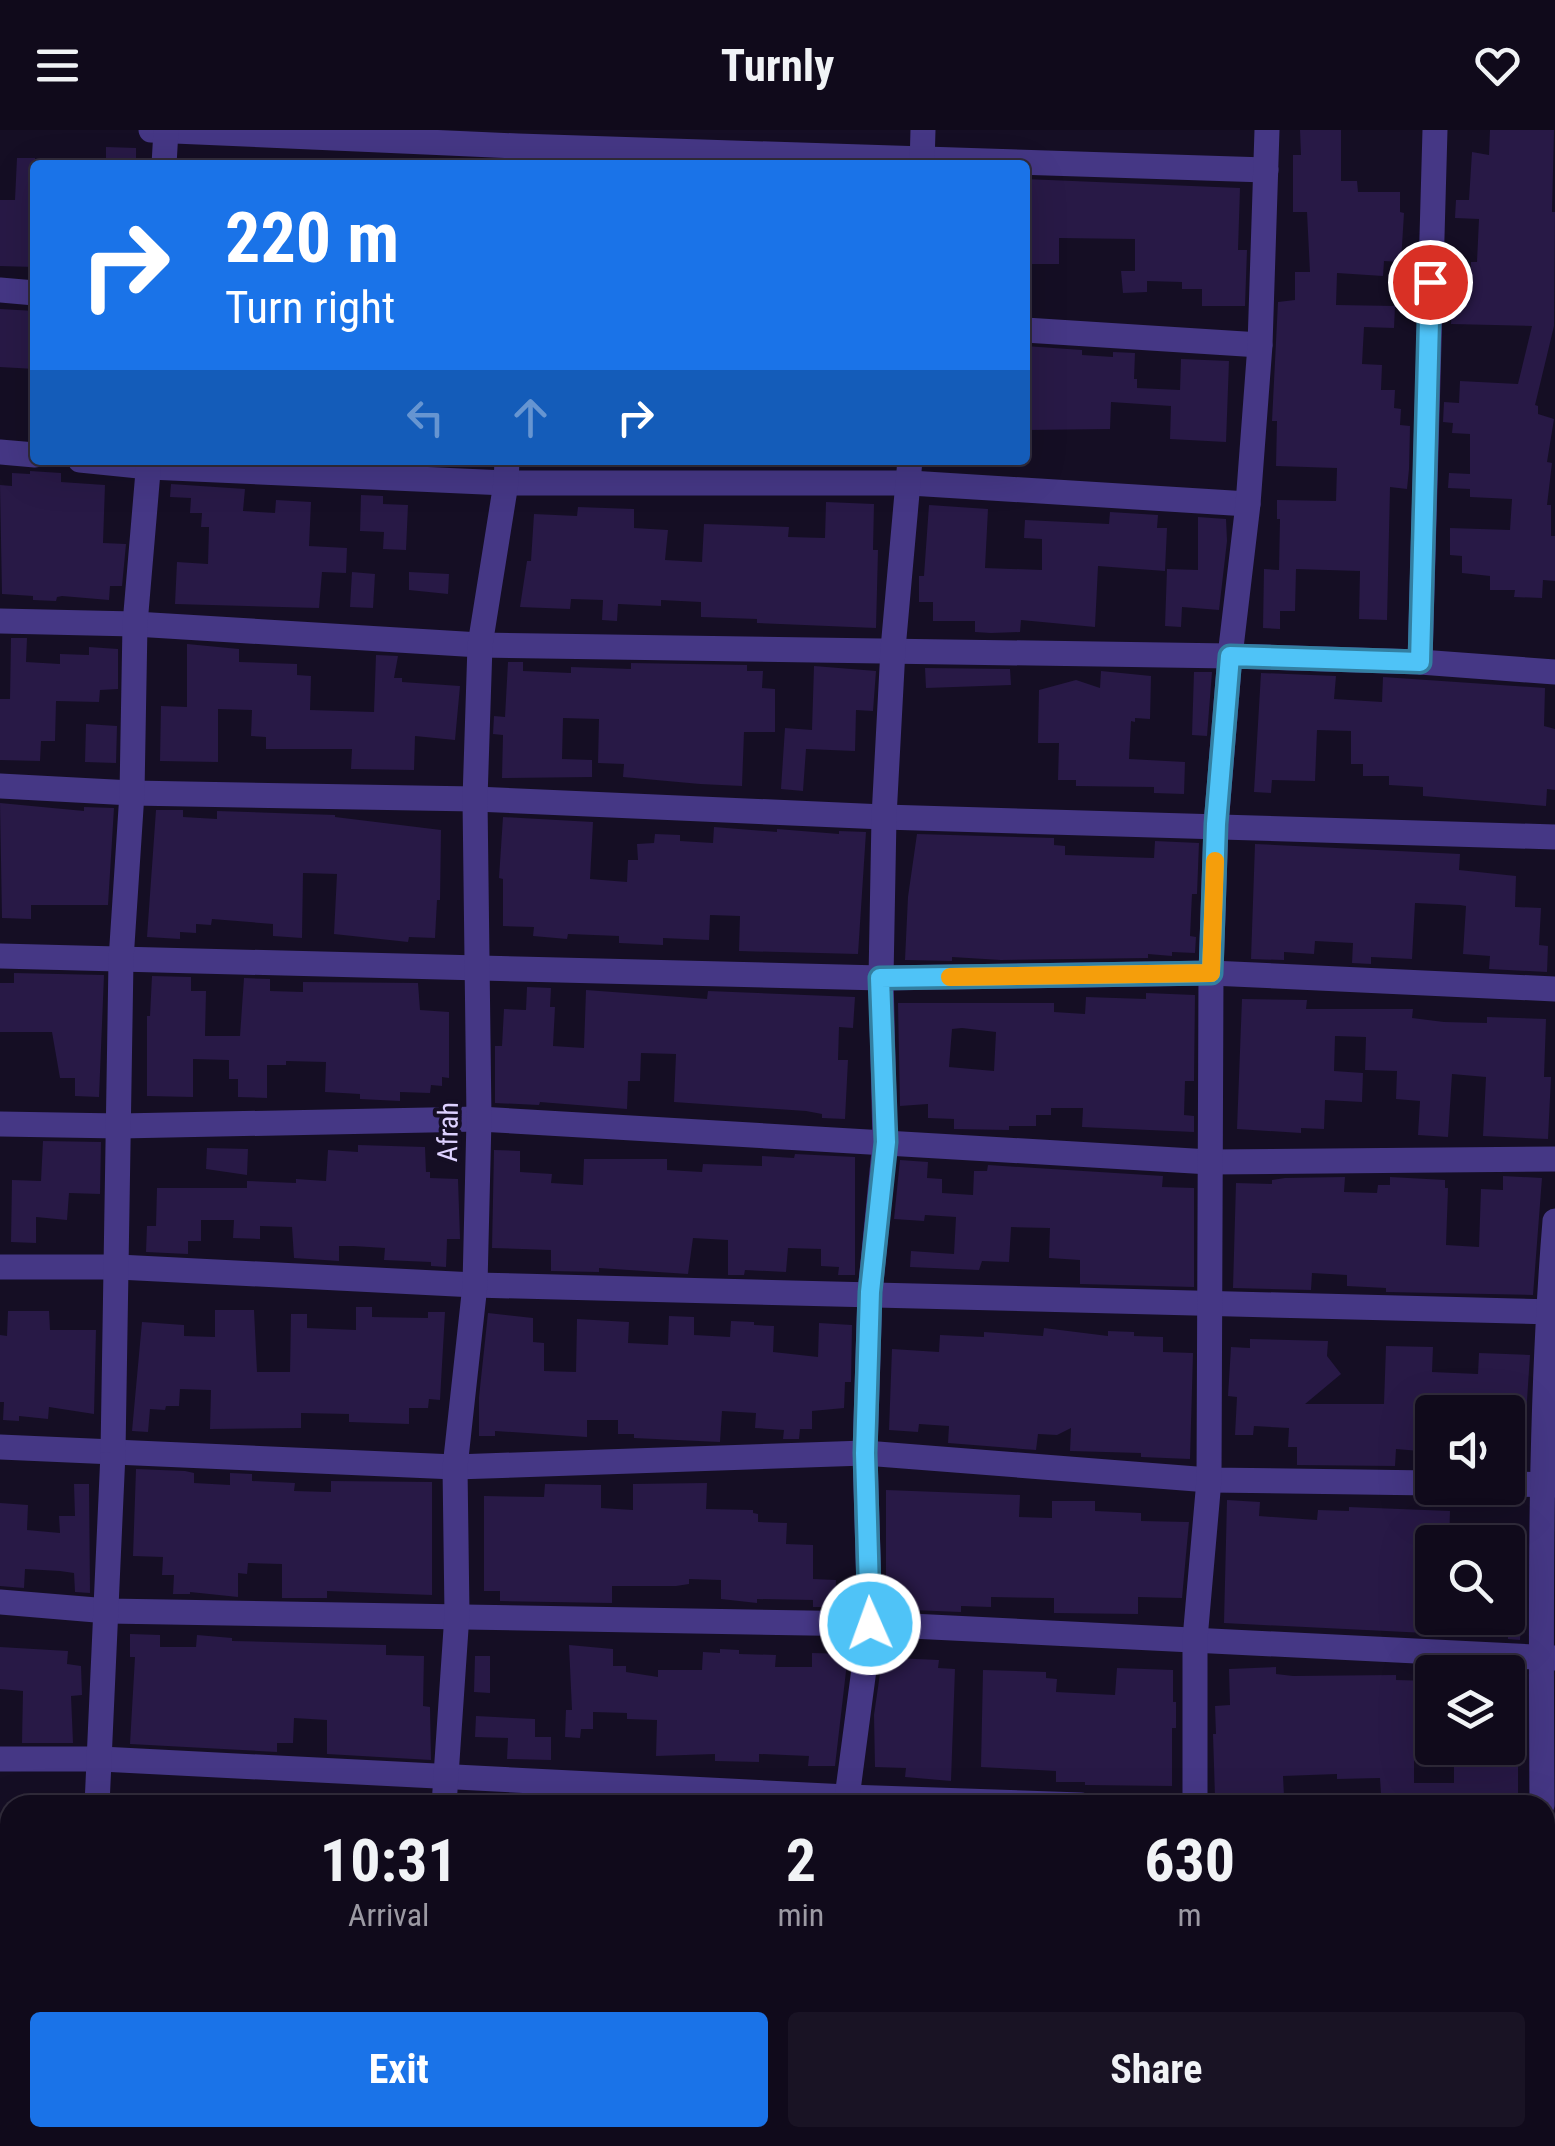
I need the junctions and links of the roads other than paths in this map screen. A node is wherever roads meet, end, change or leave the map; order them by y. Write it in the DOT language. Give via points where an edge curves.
graph roads {
  1 [pos="151,130"];
  2 [pos="166,130"];
  3 [pos="923,130"];
  4 [pos="1267,130"];
  5 [pos="1434,130"];
  6 [pos="518,147"];
  7 [pos="164,160"];
  8 [pos="868,160"];
  9 [pos="922,160"];
  10 [pos="1030,165"];
  11 [pos="1266,170"];
  12 [pos="0,290"];
  13 [pos="30,293"];
  14 [pos="1030,330"];
  15 [pos="1260,345"];
  16 [pos="0,452"];
  17 [pos="30,455"];
  18 [pos="149,465"];
  19 [pos="200,465"];
  20 [pos="507,471"];
  21 [pos="910,471"];
  22 [pos="1248,504"];
  23 [pos="0,621"];
  24 [pos="135,624"];
  25 [pos="480,645"];
  26 [pos="893,649"];
  27 [pos="1230,656"];
  28 [pos="1420,662"];
  29 [pos="1555,672"];
  30 [pos="0,786"];
  31 [pos="132,793"];
  32 [pos="475,799"];
  33 [pos="884,817"];
  34 [pos="1216,824"];
  35 [pos="1555,836"];
  36 [pos="0,956"];
  37 [pos="122,960"];
  38 [pos="476,968"];
  39 [pos="1211,973"];
  40 [pos="880,978"];
  41 [pos="1555,989"];
  42 [pos="479,1119"];
  43 [pos="0,1124"];
  44 [pos="120,1126"];
  45 [pos="886,1142"];
  46 [pos="1555,1159"];
  47 [pos="1210,1162"];
  48 [pos="1555,1221"];
  49 [pos="118,1267"];
  50 [pos="0,1268"];
  51 [pos="474,1284"];
  52 [pos="870,1292"];
  53 [pos="1211,1304"];
  54 [pos="1551,1312"];
  55 [pos="0,1447"];
  56 [pos="114,1453"];
  57 [pos="865,1453"];
  58 [pos="455,1467"];
  59 [pos="1208,1480"];
  60 [pos="1415,1483"];
  61 [pos="1549,1484"];
  62 [pos="0,1602"];
  63 [pos="108,1611"];
  64 [pos="457,1614"];
  65 [pos="870,1624"];
  66 [pos="1195,1639"];
  67 [pos="1548,1658"];
  68 [pos="0,1759"];
  69 [pos="101,1760"];
  70 [pos="444,1778"];
  71 [pos="98,1795"];
  72 [pos="444,1795"];
  73 [pos="741,1795"];
  74 [pos="847,1795"];
  75 [pos="1195,1795"];
  76 [pos="1542,1795"];
  1 -- 2 [label="street"];
  2 -- 6 [label="street"];
  2 -- 7 [label="street"];
  3 -- 9 [label="street"];
  4 -- 11 [label="street"];
  5 -- 28 [label="street"];
  6 -- 8 [label="street"];
  10 -- 11 [label="street"];
  11 -- 15 [label="street"];
  12 -- 13 [label="street"];
  14 -- 15 [label="street"];
  15 -- 22 [label="street"];
  16 -- 17 [label="street"];
  18 -- 24 [label="street"];
  19 -- 20 [label="street"];
  20 -- 21 [label="street"];
  20 -- 25 [label="street, Afrah"];
  21 -- 22 [label="street"];
  21 -- 26 [label="street"];
  22 -- 27 [label="street"];
  23 -- 24 [label="street"];
  24 -- 25 [label="street"];
  24 -- 31 [label="street"];
  25 -- 26 [label="street"];
  25 -- 32 [label="street, Afrah"];
  26 -- 27 [label="street"];
  26 -- 33 [label="street"];
  27 -- 28 [label="street"];
  27 -- 34 [label="street"];
  28 -- 29 [label="street"];
  30 -- 31 [label="street"];
  31 -- 32 [label="street"];
  31 -- 37 [label="street"];
  32 -- 33 [label="street"];
  32 -- 38 [label="street, Afrah"];
  33 -- 34 [label="street"];
  33 -- 40 [label="street"];
  34 -- 35 [label="street"];
  34 -- 39 [label="street"];
  36 -- 37 [label="street"];
  37 -- 38 [label="street"];
  37 -- 44 [label="street"];
  38 -- 40 [label="street"];
  38 -- 42 [label="street, Afrah"];
  39 -- 40 [label="street"];
  39 -- 41 [label="street"];
  39 -- 47 [label="street"];
  40 -- 45 [label="street"];
  42 -- 44 [label="street"];
  42 -- 45 [label="street"];
  42 -- 51 [label="street, Afrah"];
  43 -- 44 [label="street"];
  44 -- 49 [label="street"];
  45 -- 47 [label="street"];
  45 -- 52 [label="street"];
  46 -- 47 [label="street"];
  47 -- 53 [label="street"];
  48 -- 54 [label="street"];
  49 -- 50 [label="street"];
  49 -- 51 [label="street"];
  49 -- 56 [label="street"];
  51 -- 52 [label="street"];
  51 -- 58 [label="street, Afrah"];
  52 -- 53 [label="street"];
  52 -- 57 [label="street"];
  53 -- 54 [label="street"];
  53 -- 59 [label="street"];
  54 -- 61 [label="street"];
  55 -- 56 [label="street"];
  56 -- 58 [label="street"];
  56 -- 63 [label="street"];
  57 -- 58 [label="street"];
  57 -- 59 [label="street"];
  57 -- 65 [label="street"];
  58 -- 64 [label="street, Afrah"];
  59 -- 60 [label="street"];
  59 -- 66 [label="street"];
  61 -- 67 [label="street"];
  62 -- 63 [label="street"];
  63 -- 64 [label="street"];
  63 -- 69 [label="street"];
  64 -- 65 [label="street"];
  64 -- 70 [label="street, Afrah"];
  65 -- 66 [label="street"];
  65 -- 74 [label="street"];
  66 -- 67 [label="street"];
  66 -- 75 [label="street"];
  67 -- 76 [label="street"];
  68 -- 69 [label="street"];
  69 -- 70 [label="street"];
  69 -- 71 [label="street"];
  70 -- 72 [label="street, Afrah"];
  70 -- 73 [label="street"];
}
